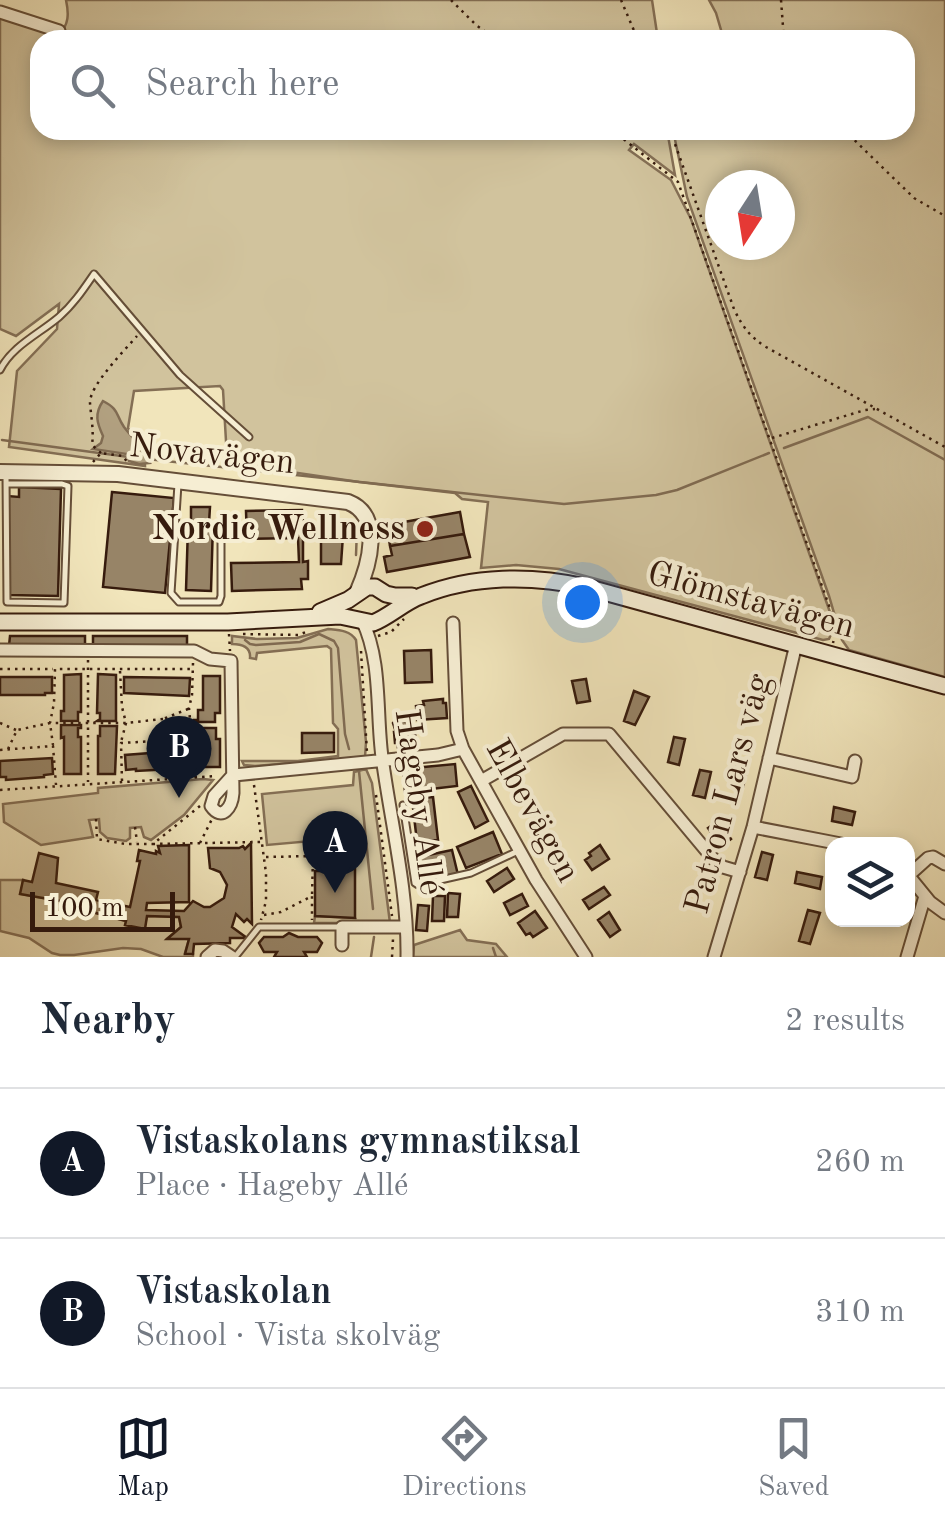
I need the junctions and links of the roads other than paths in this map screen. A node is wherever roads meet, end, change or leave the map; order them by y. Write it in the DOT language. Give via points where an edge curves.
graph roads {
  1 [pos="0,12"];
  2 [pos="55,30"];
  3 [pos="0,370"];
  4 [pos="248,438"];
  5 [pos="4,476"];
  6 [pos="178,481"];
  7 [pos="221,524"];
  8 [pos="369,561"];
  9 [pos="382,591"];
  10 [pos="356,594"];
  11 [pos="421,596"];
  12 [pos="384,617"];
  13 [pos="306,618"];
  14 [pos="0,622"];
  15 [pos="453,623"];
  16 [pos="367,628"];
  17 [pos="796,644"];
  18 [pos="0,650"];
  19 [pos="945,686"];
  20 [pos="462,749"];
  21 [pos="769,758"];
  22 [pos="382,760"];
  23 [pos="856,761"];
  24 [pos="233,775"];
  25 [pos="481,781"];
  26 [pos="403,804"];
  27 [pos="752,827"];
  28 [pos="825,841"];
  29 [pos="519,850"];
  30 [pos="945,864"];
  31 [pos="915,870"];
  32 [pos="740,872"];
  33 [pos="915,884"];
  34 [pos="925,896"];
  35 [pos="945,913"];
  36 [pos="342,927"];
  37 [pos="406,927"];
  38 [pos="342,945"];
  39 [pos="207,957"];
  40 [pos="233,957"];
  41 [pos="407,957"];
  42 [pos="586,957"];
  43 [pos="714,957"];
  44 [pos="907,957"];
  1 -- 2 [label="street"];
  3 -- 4 [label="lane, Novavägen" via="79,297 94,274 180,376"];
  5 -- 5 [label="lane" via="6,602 64,602 68,486"];
  5 -- 6 [label="street, Novavägen" via="94,472"];
  6 -- 7 [label="lane" via="171,592 179,602 219,602"];
  6 -- 8 [label="street, Novavägen" via="356,505 368,522"];
  8 -- 9 [label="street, Novavägen"];
  8 -- 10 [label="street, Novavägen"];
  9 -- 10 [label="main road, Glömstavägen" via="367,587"];
  9 -- 11 [label="main road, Glömstavägen"];
  9 -- 12 [label="main road" via="389,604"];
  10 -- 13 [label="main road, Glömstavägen"];
  10 -- 16 [label="main road" via="353,606"];
  11 -- 12 [label="main road, Glömstavägen"];
  11 -- 17 [label="main road, Glömstavägen" via="499,579 551,580"];
  12 -- 16 [label="main road, Glömstavägen"];
  13 -- 14 [label="main road, Glömstavägen"];
  13 -- 16 [label="main road, Glömstavägen" via="340,616"];
  15 -- 20 [label="street, Elbevägen"];
  16 -- 22 [label="street, Hageby Allé"];
  17 -- 19 [label="main road, Glömstavägen"];
  17 -- 21 [label="street, Patron Lars väg"];
  18 -- 24 [label="street" via="194,651 230,660"];
  20 -- 22 [label="street"];
  20 -- 25 [label="street, Elbevägen"];
  21 -- 23 [label="street" via="852,777"];
  21 -- 27 [label="street, Patron Lars väg"];
  22 -- 24 [label="street"];
  22 -- 37 [label="street, Hageby Allé"];
  24 -- 24 [label="street" via="233,799 227,811 216,812 214,796"];
  25 -- 29 [label="street, Elbevägen"];
  25 -- 32 [label="street" via="563,734 609,734 714,861"];
  26 -- 29 [label="lane" via="418,885 470,873"];
  27 -- 28 [label="street"];
  27 -- 32 [label="street, Patron Lars väg"];
  29 -- 42 [label="street, Elbevägen"];
  30 -- 31 [label="street" via="933,857"];
  32 -- 43 [label="street, Patron Lars väg"];
  33 -- 34 [label="street"];
  34 -- 35 [label="street"];
  34 -- 44 [label="street"];
  36 -- 37 [label="street"];
  36 -- 38 [label="street"];
  36 -- 40 [label="lane" via="259,926"];
  37 -- 41 [label="street, Hageby Allé"];
  39 -- 40 [label="street" via="219,950"];
}
